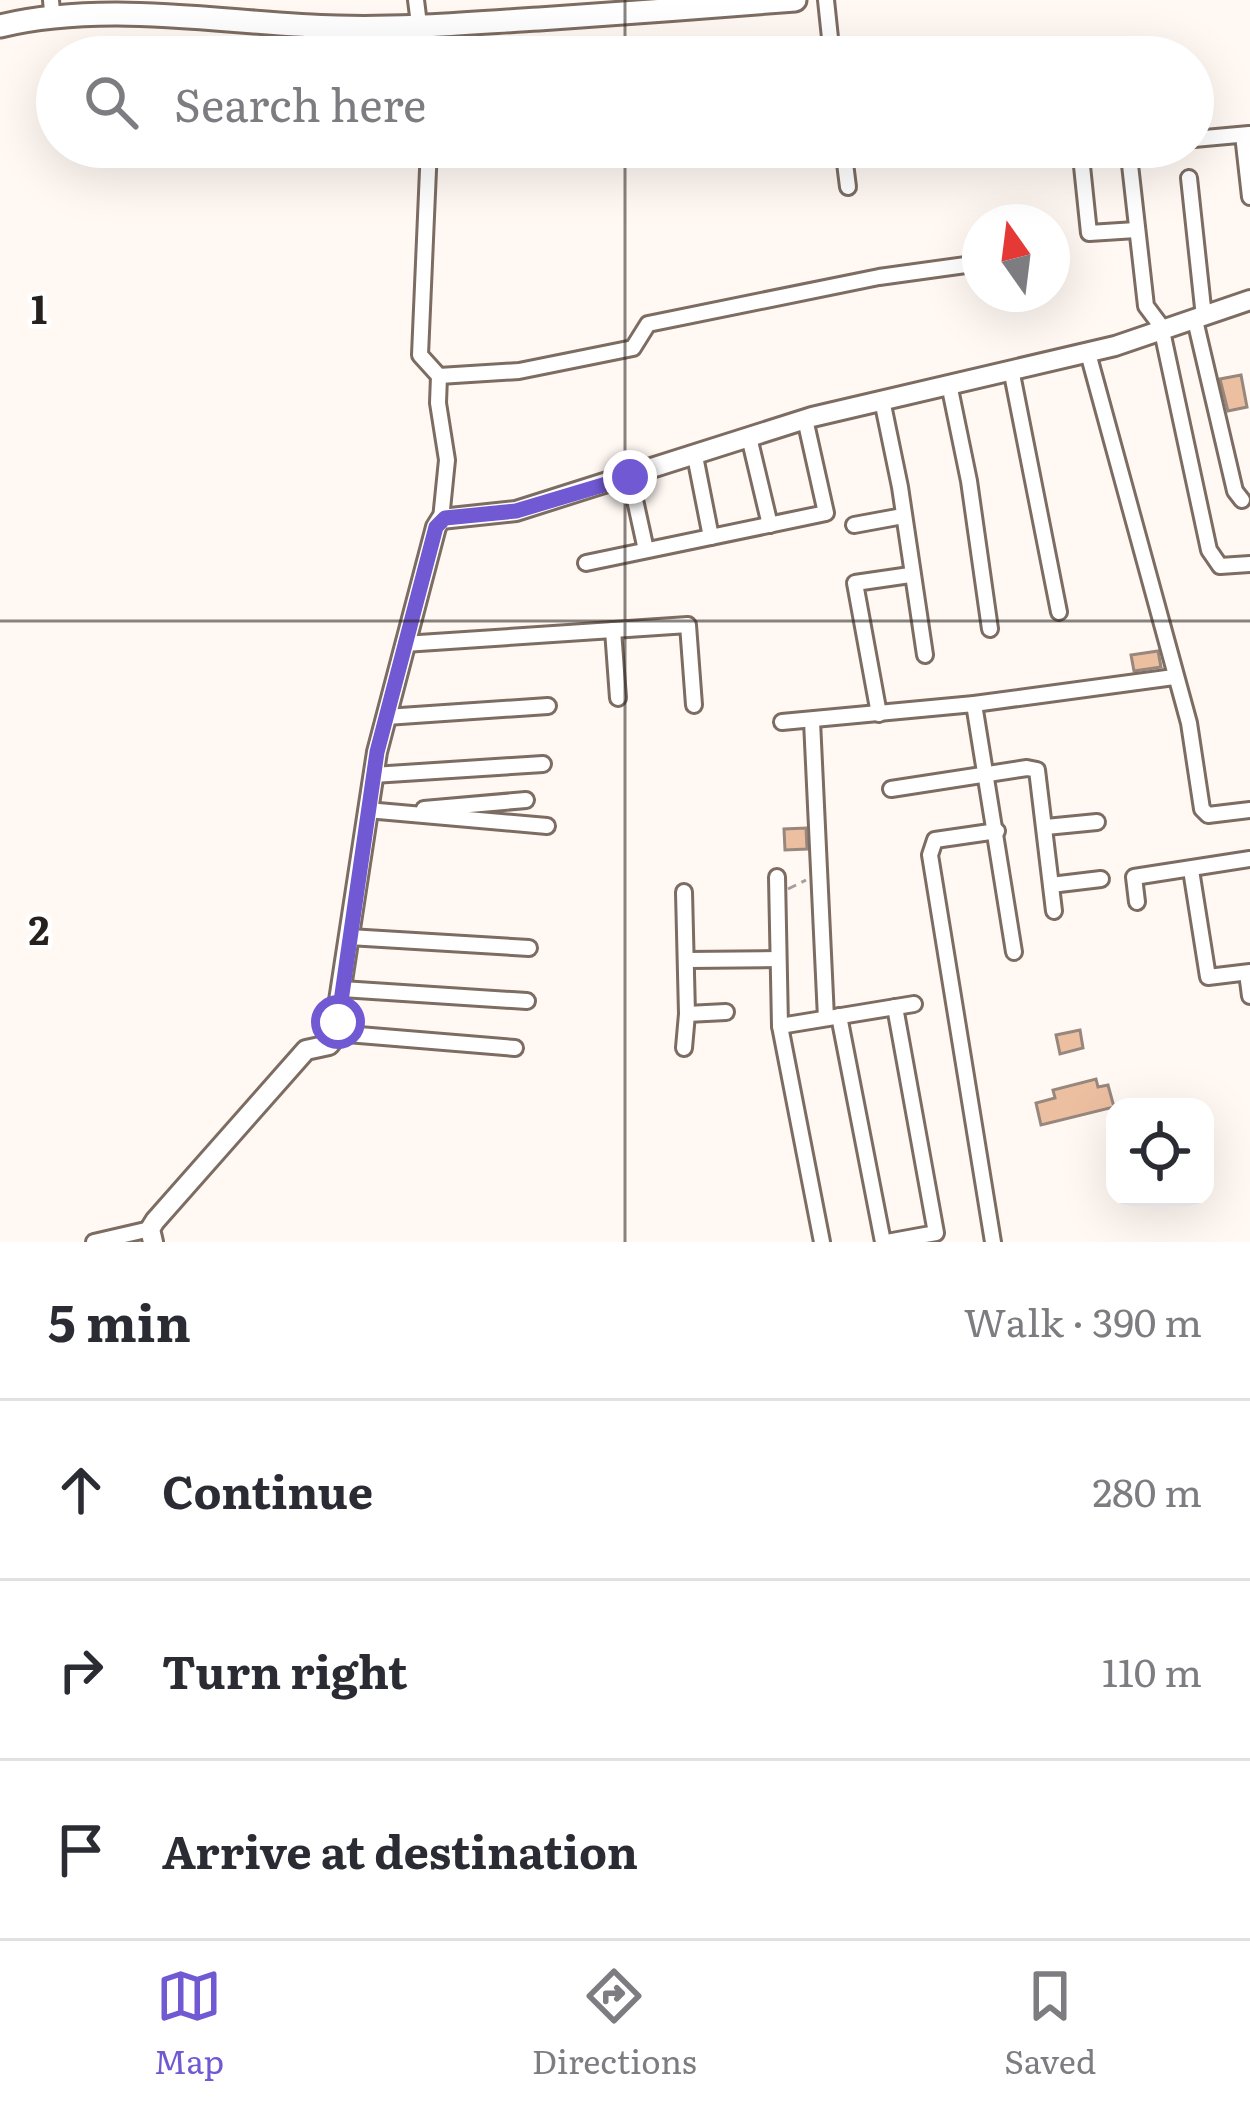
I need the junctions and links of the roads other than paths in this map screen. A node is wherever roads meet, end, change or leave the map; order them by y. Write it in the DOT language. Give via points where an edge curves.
graph roads {
  1 [pos="416,0"];
  2 [pos="795,0"];
  3 [pos="826,0"];
  4 [pos="727,3"];
  5 [pos="52,6"];
  6 [pos="0,26"];
  7 [pos="419,27"];
  8 [pos="420,36"];
  9 [pos="830,36"];
  10 [pos="1246,135"];
  11 [pos="1214,137"];
  12 [pos="428,168"];
  13 [pos="846,168"];
  14 [pos="1082,168"];
  15 [pos="1130,168"];
  16 [pos="1248,168"];
  17 [pos="1189,178"];
  18 [pos="848,187"];
  19 [pos="1250,196"];
  20 [pos="1136,230"];
  21 [pos="962,265"];
  22 [pos="1250,300"];
  23 [pos="1200,318"];
  24 [pos="1163,330"];
  25 [pos="1088,352"];
  26 [pos="1011,369"];
  27 [pos="439,376"];
  28 [pos="950,384"];
  29 [pos="882,400"];
  30 [pos="805,419"];
  31 [pos="749,437"];
  32 [pos="695,456"];
  33 [pos="630,477"];
  34 [pos="1241,500"];
  35 [pos="903,516"];
  36 [pos="442,519"];
  37 [pos="770,525"];
  38 [pos="854,525"];
  39 [pos="711,537"];
  40 [pos="646,550"];
  41 [pos="586,563"];
  42 [pos="1250,564"];
  43 [pos="910,575"];
  44 [pos="1059,612"];
  45 [pos="990,629"];
  46 [pos="613,630"];
  47 [pos="404,644"];
  48 [pos="925,656"];
  49 [pos="1174,677"];
  50 [pos="618,698"];
  51 [pos="974,704"];
  52 [pos="694,705"];
  53 [pos="548,706"];
  54 [pos="879,714"];
  55 [pos="386,717"];
  56 [pos="782,722"];
  57 [pos="812,722"];
  58 [pos="543,764"];
  59 [pos="986,774"];
  60 [pos="373,775"];
  61 [pos="891,789"];
  62 [pos="526,800"];
  63 [pos="367,810"];
  64 [pos="1250,810"];
  65 [pos="1204,813"];
  66 [pos="415,814"];
  67 [pos="1183,817"];
  68 [pos="1097,822"];
  69 [pos="548,826"];
  70 [pos="1046,827"];
  71 [pos="997,831"];
  72 [pos="1250,860"];
  73 [pos="1192,870"];
  74 [pos="777,877"];
  75 [pos="1101,879"];
  76 [pos="1052,885"];
  77 [pos="684,892"];
  78 [pos="1137,902"];
  79 [pos="1054,911"];
  80 [pos="350,937"];
  81 [pos="529,948"];
  82 [pos="1014,952"];
  83 [pos="778,959"];
  84 [pos="687,960"];
  85 [pos="1249,972"];
  86 [pos="342,989"];
  87 [pos="1250,996"];
  88 [pos="527,1000"];
  89 [pos="914,1004"];
  90 [pos="895,1007"];
  91 [pos="726,1012"];
  92 [pos="687,1014"];
  93 [pos="832,1017"];
  94 [pos="780,1025"];
  95 [pos="335,1033"];
  96 [pos="515,1048"];
  97 [pos="684,1048"];
  98 [pos="152,1236"];
  99 [pos="94,1242"];
  100 [pos="822,1242"];
  101 [pos="885,1242"];
  102 [pos="993,1242"];
  1 -- 7 [label="street"];
  2 -- 4 [label="main road"];
  3 -- 9 [label="street"];
  4 -- 7 [label="main road"];
  5 -- 6 [label="main road"];
  5 -- 7 [label="main road"];
  7 -- 8 [label="street"];
  10 -- 11 [label="street"];
  10 -- 16 [label="street"];
  12 -- 27 [label="street" via="420,356"];
  13 -- 18 [label="street"];
  14 -- 20 [label="street" via="1089,233"];
  15 -- 20 [label="street"];
  16 -- 19 [label="street"];
  17 -- 23 [label="street"];
  20 -- 24 [label="street" via="1146,307"];
  21 -- 27 [label="street" via="648,324 633,348 519,371"];
  22 -- 23 [label="street"];
  23 -- 24 [label="street"];
  23 -- 34 [label="street"];
  24 -- 25 [label="street"];
  24 -- 42 [label="street" via="1209,550 1220,566"];
  25 -- 26 [label="street"];
  25 -- 49 [label="street"];
  26 -- 28 [label="street"];
  26 -- 44 [label="street"];
  27 -- 36 [label="street" via="447,460"];
  28 -- 29 [label="street"];
  28 -- 45 [label="street"];
  29 -- 30 [label="street"];
  29 -- 35 [label="street"];
  30 -- 31 [label="street"];
  30 -- 37 [label="street" via="827,511"];
  31 -- 32 [label="street"];
  31 -- 37 [label="street"];
  32 -- 33 [label="street"];
  32 -- 39 [label="street"];
  33 -- 36 [label="street" via="516,511"];
  33 -- 40 [label="street"];
  35 -- 38 [label="street"];
  35 -- 43 [label="street"];
  36 -- 47 [label="street"];
  37 -- 39 [label="street"];
  39 -- 40 [label="street"];
  40 -- 41 [label="street"];
  43 -- 48 [label="street"];
  43 -- 54 [label="street" via="855,583"];
  46 -- 47 [label="street"];
  46 -- 50 [label="street"];
  46 -- 52 [label="street" via="688,625"];
  47 -- 55 [label="street"];
  49 -- 51 [label="street"];
  49 -- 65 [label="street"];
  51 -- 54 [label="street"];
  51 -- 59 [label="street"];
  53 -- 55 [label="street"];
  54 -- 57 [label="street"];
  55 -- 60 [label="street"];
  56 -- 57 [label="street"];
  57 -- 93 [label="street"];
  58 -- 60 [label="street"];
  59 -- 61 [label="street"];
  59 -- 70 [label="street" via="1037,770"];
  59 -- 71 [label="street"];
  60 -- 63 [label="street"];
  62 -- 66 [label="street"];
  63 -- 66 [label="street"];
  63 -- 80 [label="street"];
  64 -- 65 [label="street"];
  65 -- 67 [label="street"];
  66 -- 69 [label="street"];
  68 -- 70 [label="street"];
  70 -- 76 [label="street"];
  71 -- 82 [label="street"];
  71 -- 102 [label="street" via="934,840 930,855"];
  72 -- 73 [label="street"];
  73 -- 78 [label="street" via="1134,877"];
  73 -- 85 [label="street" via="1208,977"];
  74 -- 83 [label="street"];
  75 -- 76 [label="street"];
  76 -- 79 [label="street"];
  77 -- 84 [label="street"];
  80 -- 81 [label="street"];
  80 -- 86 [label="street"];
  83 -- 84 [label="street"];
  83 -- 94 [label="street"];
  84 -- 92 [label="street"];
  85 -- 87 [label="street"];
  86 -- 88 [label="street"];
  86 -- 95 [label="street"];
  89 -- 90 [label="street"];
  90 -- 93 [label="street"];
  90 -- 101 [label="street" via="937,1233"];
  91 -- 92 [label="street"];
  92 -- 97 [label="street"];
  93 -- 94 [label="street"];
  93 -- 101 [label="street"];
  94 -- 100 [label="street"];
  95 -- 96 [label="street"];
  95 -- 98 [label="street" via="329,1045 306,1050"];
  98 -- 99 [label="street"];
}
